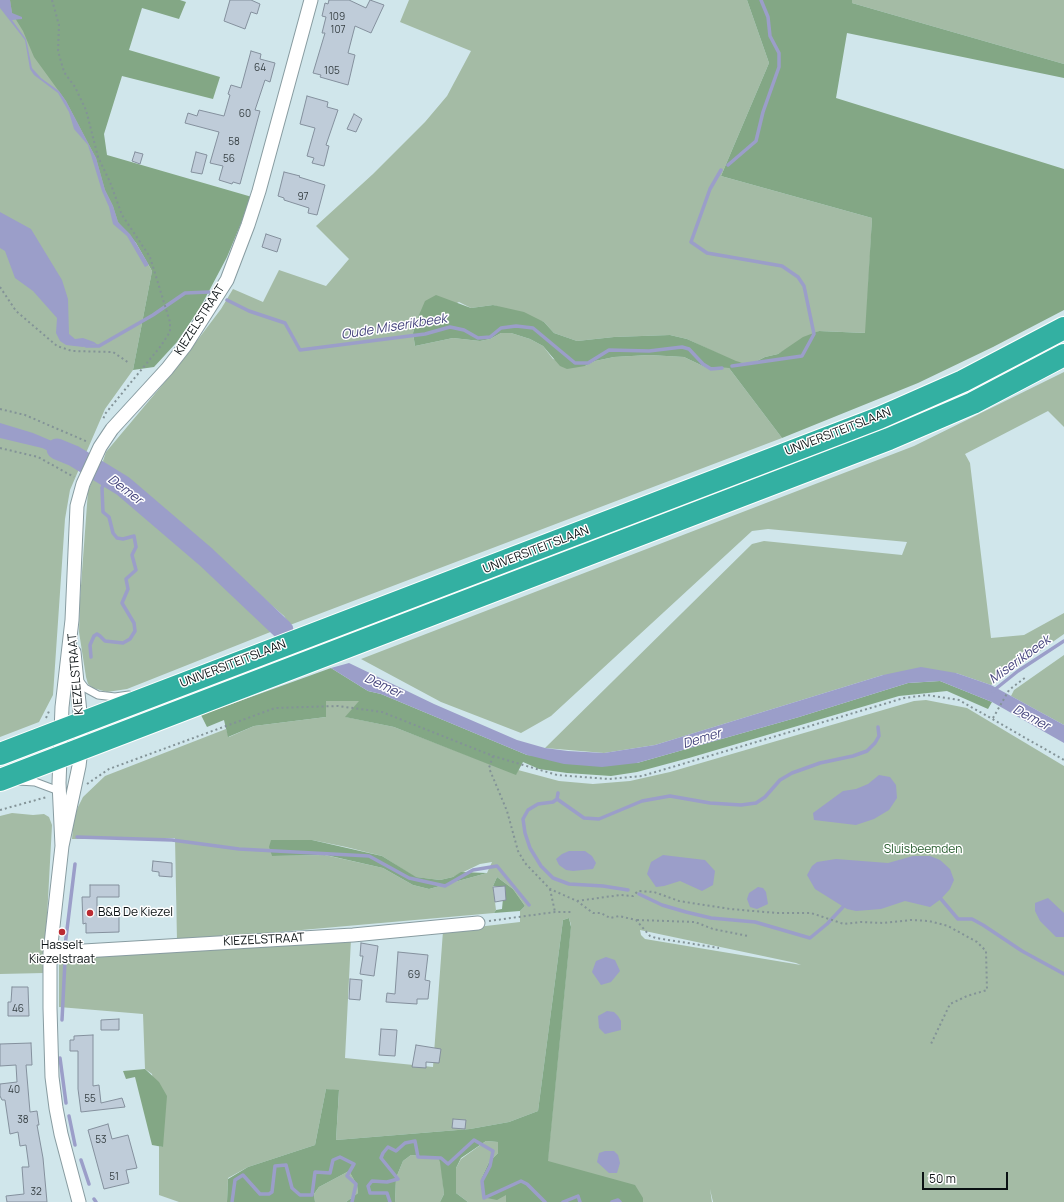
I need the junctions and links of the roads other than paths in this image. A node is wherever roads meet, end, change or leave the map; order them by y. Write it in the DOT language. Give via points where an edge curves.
graph roads {
  1 [pos="311,0"];
  2 [pos="1064,328"];
  3 [pos="1064,355"];
  4 [pos="498,564"];
  5 [pos="508,587"];
  6 [pos="72,620"];
  7 [pos="77,678"];
  8 [pos="170,688"];
  9 [pos="81,723"];
  10 [pos="61,731"];
  11 [pos="71,752"];
  12 [pos="0,754"];
  13 [pos="0,780"];
  14 [pos="59,792"];
  15 [pos="62,846"];
  16 [pos="478,923"];
  17 [pos="50,953"];
  18 [pos="79,1202"];
  1 -- 6 [label="street, KIEZELSTRAAT" via="259,191 227,280 185,346 94,449 77,506"];
  2 -- 4 [label="highway, UNIVERSITEITSLAAN" via="963,381 879,418 784,452 688,492"];
  3 -- 5 [label="highway, UNIVERSITEITSLAAN" via="973,403 889,440"];
  4 -- 5 [label="street"];
  4 -- 8 [label="highway, UNIVERSITEITSLAAN"];
  5 -- 11 [label="highway, UNIVERSITEITSLAAN"];
  6 -- 7 [label="street, KIEZELSTRAAT"];
  6 -- 10 [label="street, KIEZELSTRAAT"];
  7 -- 8 [label="lane" via="91,692 105,697"];
  7 -- 9 [label="street, KIEZELSTRAAT"];
  8 -- 9 [label="highway, UNIVERSITEITSLAAN"];
  9 -- 10 [label="highway, UNIVERSITEITSLAAN"];
  9 -- 11 [label="street, KIEZELSTRAAT"];
  10 -- 11 [label="street, KIEZELSTRAAT"];
  10 -- 12 [label="highway, UNIVERSITEITSLAAN"];
  11 -- 13 [label="highway, UNIVERSITEITSLAAN"];
  11 -- 14 [label="street, KIEZELSTRAAT"];
  11 -- 15 [label="street, KIEZELSTRAAT" via="79,766"];
  13 -- 14 [label="lane" via="35,782"];
  14 -- 15 [label="street, KIEZELSTRAAT"];
  15 -- 17 [label="street, KIEZELSTRAAT"];
  16 -- 17 [label="street, KIEZELSTRAAT" via="353,935"];
  17 -- 18 [label="street, KIEZELSTRAAT" via="51,1050 56,1108"];
}
